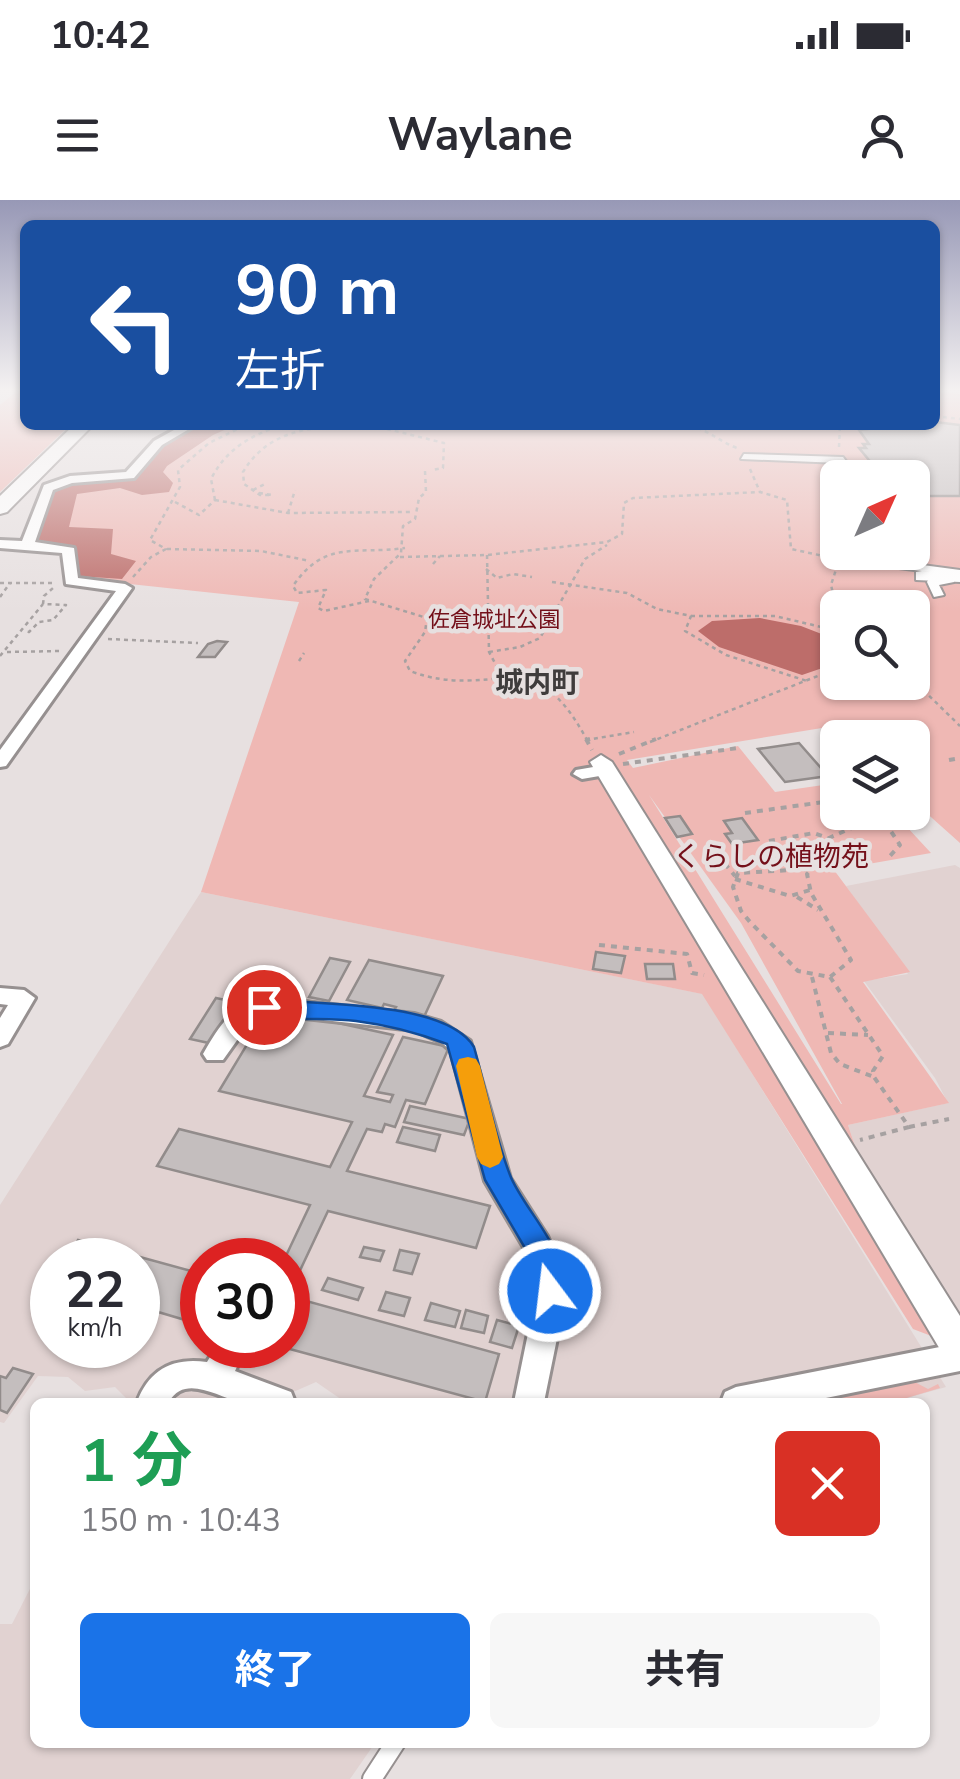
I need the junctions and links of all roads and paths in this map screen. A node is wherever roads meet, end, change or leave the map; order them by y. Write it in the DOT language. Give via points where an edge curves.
graph roads {
  1 [pos="44,465"];
  2 [pos="140,465"];
  3 [pos="183,465"];
  4 [pos="220,465"];
  5 [pos="249,465"];
  6 [pos="439,465"];
  7 [pos="748,465"];
  8 [pos="443,466"];
  9 [pos="425,470"];
  10 [pos="432,470"];
  11 [pos="266,484"];
  12 [pos="253,490"];
  13 [pos="295,490"];
  14 [pos="760,492"];
  15 [pos="259,493"];
  16 [pos="215,500"];
  17 [pos="172,502"];
  18 [pos="0,508"];
  19 [pos="415,512"];
  20 [pos="288,513"];
  21 [pos="607,542"];
  22 [pos="0,544"];
  23 [pos="28,546"];
  24 [pos="405,548"];
  25 [pos="166,549"];
  26 [pos="820,553"];
  27 [pos="487,555"];
  28 [pos="440,556"];
  29 [pos="400,557"];
  30 [pos="310,561"];
  31 [pos="433,564"];
  32 [pos="486,569"];
  33 [pos="919,570"];
  34 [pos="922,576"];
  35 [pos="532,577"];
  36 [pos="960,577"];
  37 [pos="552,582"];
  38 [pos="0,583"];
  39 [pos="10,583"];
  40 [pos="75,583"];
  41 [pos="123,586"];
  42 [pos="571,586"];
  43 [pos="53,588"];
  44 [pos="938,595"];
  45 [pos="0,598"];
  46 [pos="369,601"];
  47 [pos="44,604"];
  48 [pos="691,616"];
  49 [pos="820,627"];
  50 [pos="24,631"];
  51 [pos="198,642"];
  52 [pos="86,644"];
  53 [pos="7,652"];
  54 [pos="489,652"];
  55 [pos="304,653"];
  56 [pos="0,656"];
  57 [pos="299,661"];
  58 [pos="820,676"];
  59 [pos="504,680"];
  60 [pos="807,681"];
  61 [pos="930,696"];
  62 [pos="960,726"];
  63 [pos="634,732"];
  64 [pos="738,748"];
  65 [pos="960,758"];
  66 [pos="949,760"];
  67 [pos="0,762"];
  68 [pos="596,762"];
  69 [pos="820,803"];
  70 [pos="746,814"];
  71 [pos="847,830"];
  72 [pos="889,830"];
  73 [pos="829,838"];
  74 [pos="769,840"];
  75 [pos="717,854"];
  76 [pos="889,857"];
  77 [pos="810,869"];
  78 [pos="735,878"];
  79 [pos="810,890"];
  80 [pos="797,897"];
  81 [pos="823,912"];
  82 [pos="599,945"];
  83 [pos="722,970"];
  84 [pos="812,977"];
  85 [pos="830,978"];
  86 [pos="0,996"];
  87 [pos="828,1033"];
  88 [pos="869,1035"];
  89 [pos="0,1038"];
  90 [pos="215,1054"];
  91 [pos="874,1077"];
  92 [pos="949,1119"];
  93 [pos="908,1127"];
  94 [pos="835,1146"];
  95 [pos="960,1349"];
  96 [pos="960,1357"];
  97 [pos="154,1398"];
  98 [pos="262,1398"];
  99 [pos="530,1398"];
  100 [pos="756,1398"];
  101 [pos="392,1748"];
  102 [pos="372,1779"];
  1 -- 18 [label="highway"];
  2 -- 23 [label="street" via="130,476 48,488"];
  3 -- 17 [label="path"];
  4 -- 16 [label="path" via="211,479"];
  5 -- 12 [label="path" via="244,484"];
  6 -- 8 [label="path"];
  7 -- 14 [label="path"];
  8 -- 10 [label="path"];
  9 -- 19 [label="path" via="426,492"];
  11 -- 12 [label="path"];
  12 -- 15 [label="path"];
  13 -- 20 [label="path"];
  14 -- 21 [label="path" via="633,498 624,503 622,534"];
  14 -- 26 [label="path" via="787,500 791,548"];
  16 -- 17 [label="path" via="199,515"];
  16 -- 20 [label="path"];
  17 -- 25 [label="path" via="150,540"];
  19 -- 20 [label="path"];
  19 -- 24 [label="path" via="403,526"];
  21 -- 27 [label="path"];
  21 -- 42 [label="path" via="585,559"];
  22 -- 23 [label="street"];
  23 -- 40 [label="street" via="69,551"];
  24 -- 29 [label="path"];
  24 -- 30 [label="path" via="347,550"];
  25 -- 30 [label="path" via="261,551"];
  25 -- 41 [label="path"];
  27 -- 28 [label="path"];
  27 -- 32 [label="path"];
  28 -- 29 [label="path"];
  28 -- 31 [label="path"];
  29 -- 46 [label="path" via="365,591"];
  30 -- 46 [label="path" via="293,586 302,594 326,590 321,610"];
  32 -- 35 [label="path" via="497,578"];
  32 -- 54 [label="path"];
  33 -- 36 [label="street"];
  34 -- 36 [label="street"];
  36 -- 44 [label="street" via="932,582"];
  37 -- 42 [label="path"];
  38 -- 39 [label="path"];
  39 -- 40 [label="path"];
  39 -- 45 [label="path"];
  40 -- 41 [label="street"];
  41 -- 52 [label="street"];
  42 -- 48 [label="path" via="626,593"];
  42 -- 54 [label="path" via="540,638"];
  43 -- 47 [label="path"];
  46 -- 59 [label="path" via="427,618 406,660 410,672 435,680"];
  47 -- 50 [label="path"];
  47 -- 50 [label="path" via="66,605 54,620"];
  48 -- 49 [label="path" via="775,616"];
  48 -- 60 [label="path" via="684,632 708,648"];
  50 -- 53 [label="path"];
  51 -- 52 [label="path"];
  52 -- 53 [label="path"];
  52 -- 67 [label="street"];
  53 -- 56 [label="path"];
  54 -- 59 [label="path"];
  55 -- 57 [label="path"];
  58 -- 60 [label="path"];
  59 -- 68 [label="path" via="549,688 564,701"];
  60 -- 68 [label="path"];
  61 -- 62 [label="path"];
  63 -- 68 [label="path"];
  64 -- 68 [label="path"];
  65 -- 66 [label="path"];
  68 -- 83 [label="street"];
  69 -- 70 [label="path"];
  71 -- 73 [label="path"];
  72 -- 76 [label="path" via="900,846"];
  73 -- 74 [label="path"];
  73 -- 77 [label="path" via="840,853"];
  75 -- 78 [label="path"];
  77 -- 78 [label="path" via="759,870"];
  77 -- 79 [label="path"];
  78 -- 80 [label="path"];
  78 -- 84 [label="path" via="737,901 750,922 788,963"];
  79 -- 80 [label="path"];
  79 -- 81 [label="path"];
  80 -- 81 [label="path"];
  81 -- 85 [label="path" via="852,960"];
  82 -- 83 [label="path" via="687,954 692,973"];
  83 -- 94 [label="street"];
  84 -- 85 [label="path"];
  84 -- 87 [label="path"];
  85 -- 88 [label="path"];
  86 -- 89 [label="street" via="24,998"];
  87 -- 88 [label="path"];
  87 -- 91 [label="path" via="840,1064"];
  88 -- 91 [label="path" via="883,1056"];
  90 -- 99 [label="street" via="240,1017 264,1007 352,1012 455,1038 498,1180 550,1276"];
  91 -- 93 [label="path"];
  92 -- 93 [label="path"];
  93 -- 94 [label="path"];
  94 -- 95 [label="street"];
  96 -- 100 [label="street"];
  97 -- 98 [label="street" via="170,1378 222,1366"];
  101 -- 102 [label="lane"];
}
